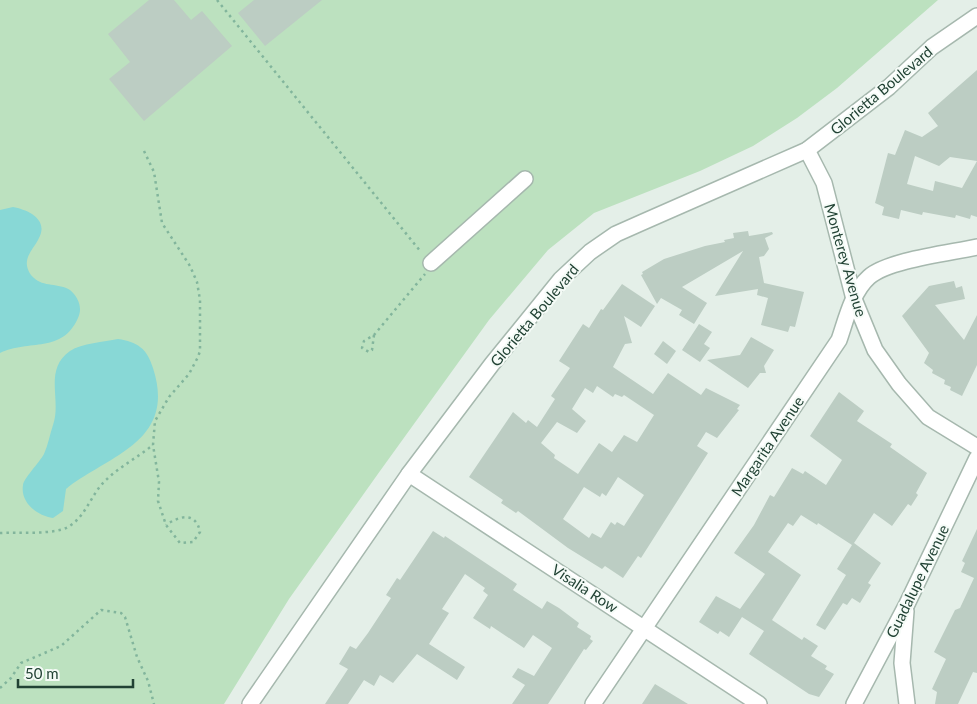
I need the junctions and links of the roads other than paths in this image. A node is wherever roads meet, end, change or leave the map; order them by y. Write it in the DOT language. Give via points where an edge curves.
graph roads {
  1 [pos="977,16"];
  2 [pos="806,150"];
  3 [pos="525,179"];
  4 [pos="977,247"];
  5 [pos="431,263"];
  6 [pos="854,299"];
  7 [pos="977,448"];
  8 [pos="977,458"];
  9 [pos="409,474"];
  10 [pos="907,604"];
  11 [pos="644,626"];
  12 [pos="250,704"];
  13 [pos="593,704"];
  14 [pos="760,704"];
  15 [pos="854,704"];
  16 [pos="907,704"];
  1 -- 2 [label="street, Glorietta Boulevard" via="932,47 889,87"];
  2 -- 6 [label="street, Monterey Avenue" via="824,184"];
  2 -- 9 [label="street, Glorietta Boulevard" via="616,234 590,252 561,279"];
  3 -- 5 [label="street"];
  4 -- 6 [label="street, Margarita Avenue" via="884,268 868,278"];
  6 -- 7 [label="street, Monterey Avenue" via="875,350 899,384 928,417"];
  6 -- 11 [label="street, Margarita Avenue" via="839,340"];
  8 -- 10 [label="street, Guadalupe Avenue"];
  9 -- 11 [label="street, Visalia Row"];
  9 -- 12 [label="street, Glorietta Boulevard"];
  10 -- 15 [label="street, Guadalupe Avenue"];
  10 -- 16 [label="street" via="902,663"];
  11 -- 13 [label="street, Margarita Avenue"];
  11 -- 14 [label="street, Visalia Row"];
}
